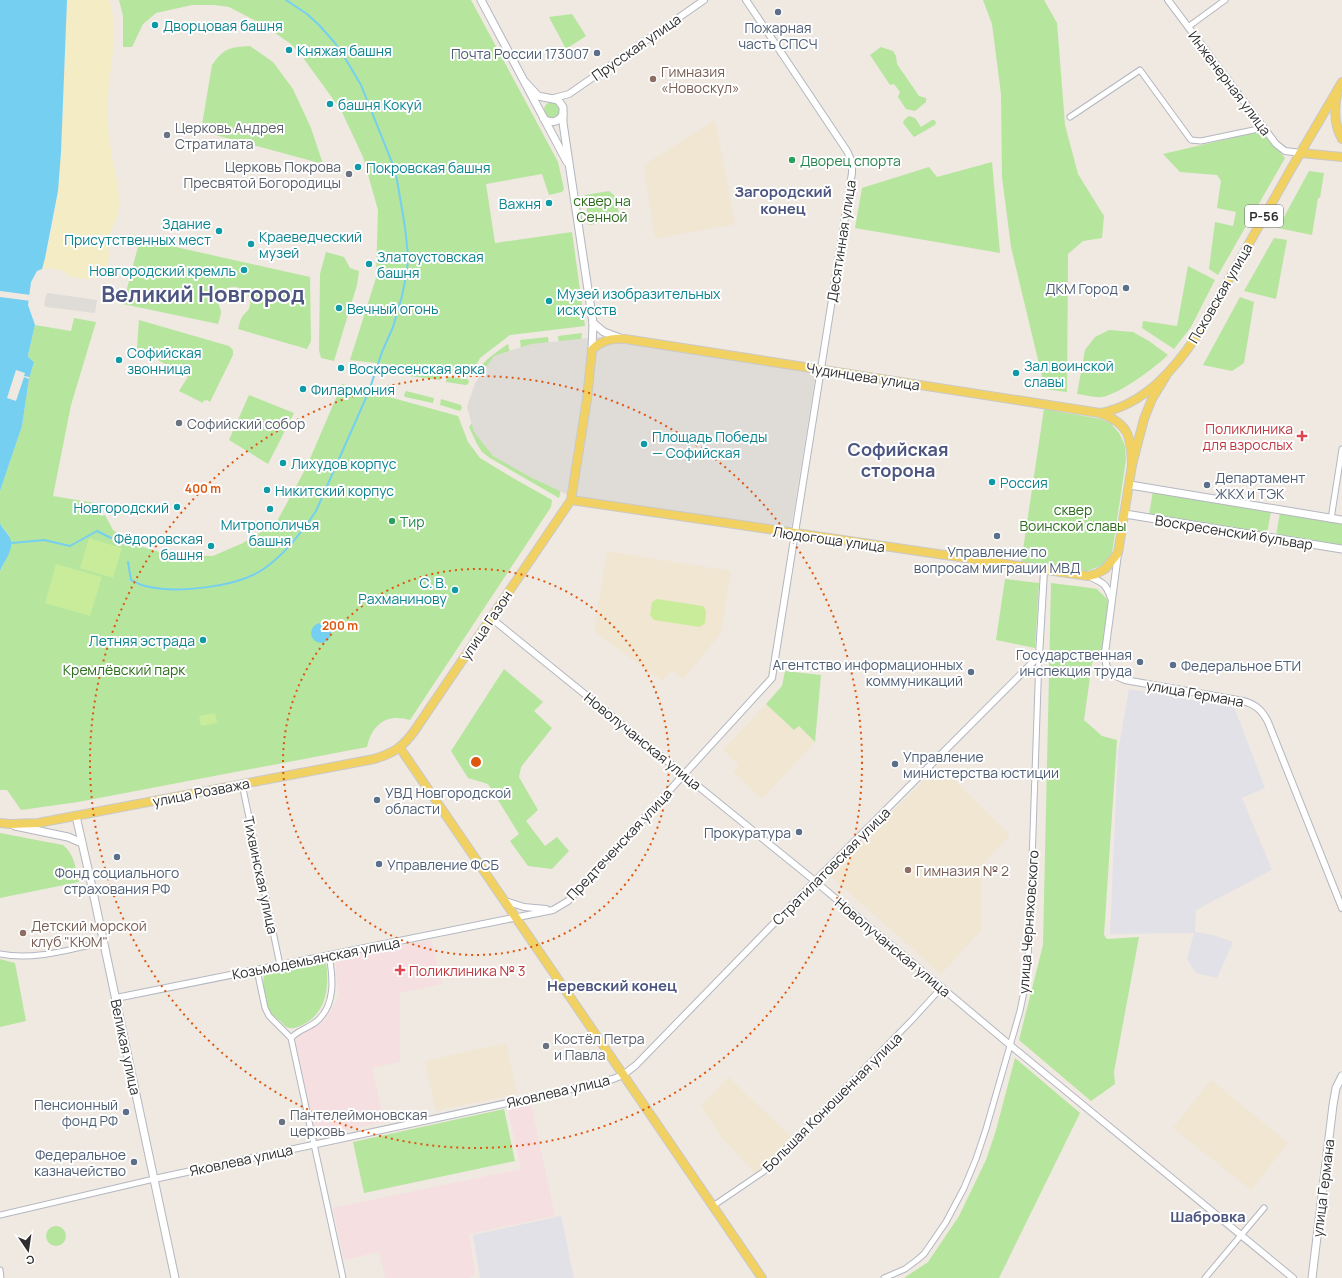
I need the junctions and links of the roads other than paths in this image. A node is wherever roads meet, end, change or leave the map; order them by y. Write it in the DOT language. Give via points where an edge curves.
graph roads {
  1 [pos="481,0"];
  2 [pos="704,0"];
  3 [pos="746,0"];
  4 [pos="1168,0"];
  5 [pos="1225,0"];
  6 [pos="1188,27"];
  7 [pos="525,82"];
  8 [pos="1341,84"];
  9 [pos="569,94"];
  10 [pos="551,98"];
  11 [pos="564,110"];
  12 [pos="541,115"];
  13 [pos="1070,118"];
  14 [pos="1264,128"];
  15 [pos="1342,139"];
  16 [pos="1301,152"];
  17 [pos="1342,157"];
  18 [pos="570,172"];
  19 [pos="593,323"];
  20 [pos="625,339"];
  21 [pos="592,350"];
  22 [pos="820,369"];
  23 [pos="1166,376"];
  24 [pos="1100,413"];
  25 [pos="1342,450"];
  26 [pos="1132,465"];
  27 [pos="1130,485"];
  28 [pos="571,500"];
  29 [pos="1125,514"];
  30 [pos="1331,519"];
  31 [pos="1342,520"];
  32 [pos="795,534"];
  33 [pos="1342,549"];
  34 [pos="1118,553"];
  35 [pos="1044,571"];
  36 [pos="1088,576"];
  37 [pos="1111,599"];
  38 [pos="491,618"];
  39 [pos="1039,656"];
  40 [pos="400,748"];
  41 [pos="684,775"];
  42 [pos="242,784"];
  43 [pos="76,816"];
  44 [pos="0,823"];
  45 [pos="10,824"];
  46 [pos="82,843"];
  47 [pos="815,881"];
  48 [pos="505,901"];
  49 [pos="1342,908"];
  50 [pos="553,910"];
  51 [pos="516,918"];
  52 [pos="104,942"];
  53 [pos="0,954"];
  54 [pos="330,955"];
  55 [pos="280,965"];
  56 [pos="257,970"];
  57 [pos="942,987"];
  58 [pos="116,998"];
  59 [pos="291,1038"];
  60 [pos="1010,1045"];
  61 [pos="623,1075"];
  62 [pos="1342,1076"];
  63 [pos="314,1144"];
  64 [pos="154,1179"];
  65 [pos="713,1206"];
  66 [pos="1264,1208"];
  67 [pos="0,1215"];
  68 [pos="1241,1236"];
  69 [pos="0,1270"];
  70 [pos="1,1278"];
  71 [pos="175,1278"];
  72 [pos="343,1278"];
  73 [pos="762,1278"];
  74 [pos="884,1278"];
  75 [pos="1205,1278"];
  76 [pos="1294,1278"];
  77 [pos="1312,1278"];
  1 -- 7 [label="main road"];
  2 -- 9 [label="street, Прусская улица"];
  3 -- 22 [label="street, Десятинная улица" via="847,150 852,162"];
  4 -- 6 [label="street, Инженерная улица"];
  5 -- 6 [label="street"];
  6 -- 14 [label="street, Инженерная улица"];
  7 -- 10 [label="main road" via="538,96"];
  7 -- 12 [label="main road"];
  8 -- 15 [label="main road" via="1336,97 1335,118"];
  8 -- 16 [label="main road, Псковская улица / Р-56"];
  9 -- 10 [label="street, Прусская улица"];
  9 -- 11 [label="street"];
  10 -- 11 [label="main road" via="558,100"];
  10 -- 12 [label="main road" via="542,104"];
  11 -- 12 [label="main road" via="555,122 546,120"];
  11 -- 18 [label="main road" via="563,123"];
  12 -- 18 [label="main road"];
  13 -- 14 [label="street" via="1140,70 1191,140 1201,141"];
  14 -- 16 [label="street, Инженерная улица" via="1282,150"];
  16 -- 17 [label="main road"];
  16 -- 23 [label="main road, Псковская улица / Р-56" via="1198,334"];
  18 -- 19 [label="main road"];
  19 -- 20 [label="main road, Чудинцева улица" via="604,332"];
  19 -- 21 [label="main road"];
  20 -- 21 [label="main road, Чудинцева улица" via="603,342"];
  20 -- 22 [label="main road, Чудинцева улица"];
  21 -- 28 [label="main road"];
  22 -- 24 [label="main road, Чудинцева улица"];
  22 -- 32 [label="street, Предтеченская улица"];
  23 -- 24 [label="main road, Чудинцева улица" via="1127,404"];
  23 -- 26 [label="main road" via="1144,419"];
  24 -- 26 [label="main road, Чудинцева улица" via="1116,420 1127,433"];
  25 -- 30 [label="street"];
  26 -- 27 [label="main road"];
  27 -- 29 [label="main road"];
  27 -- 30 [label="main road, Воскресенский бульвар"];
  28 -- 32 [label="main road, Людогоща улица"];
  28 -- 38 [label="main road, улица Газон"];
  29 -- 33 [label="main road, Воскресенский бульвар"];
  29 -- 34 [label="main road"];
  30 -- 31 [label="main road, Воскресенский бульвар"];
  32 -- 35 [label="main road, Людогоща улица"];
  32 -- 41 [label="street, Предтеченская улица" via="772,678"];
  34 -- 36 [label="main road" via="1105,569"];
  34 -- 37 [label="street, улица Германа"];
  35 -- 36 [label="main road, Людогоща улица"];
  35 -- 39 [label="street, улица Черняховского"];
  36 -- 37 [label="street, Людогоща улица" via="1104,584"];
  37 -- 49 [label="street, улица Германа" via="1105,653 1106,667 1113,675 1132,682 1243,701 1262,711"];
  38 -- 40 [label="main road, улица Газон" via="410,738"];
  38 -- 41 [label="street, Новолучанская улица"];
  39 -- 47 [label="street, Стратилатовская улица"];
  39 -- 60 [label="street, улица Черняховского" via="1027,977"];
  40 -- 42 [label="main road, улица Розважа" via="374,759"];
  40 -- 48 [label="main road"];
  41 -- 47 [label="street, Новолучанская улица"];
  41 -- 50 [label="street, Предтеченская улица" via="568,901"];
  42 -- 43 [label="main road, улица Розважа"];
  42 -- 55 [label="street, Тихвинская улица"];
  43 -- 45 [label="main road, улица Розважа" via="38,823"];
  43 -- 46 [label="main road, Великая улица"];
  44 -- 45 [label="main road, улица Розважа"];
  45 -- 46 [label="main road" via="68,837"];
  46 -- 52 [label="main road, Великая улица"];
  47 -- 57 [label="street, Новолучанская улица"];
  47 -- 61 [label="street, Стратилатовская улица" via="636,1065"];
  48 -- 50 [label="street" via="524,907"];
  48 -- 51 [label="main road"];
  50 -- 51 [label="street, Предтеченская улица"];
  51 -- 54 [label="street, Козьмодемьянская улица"];
  51 -- 61 [label="main road"];
  52 -- 53 [label="street" via="35,956 16,957"];
  52 -- 58 [label="main road, Великая улица"];
  54 -- 55 [label="street, Козьмодемьянская улица"];
  54 -- 59 [label="street" via="332,986 328,1006 316,1022"];
  55 -- 56 [label="street, Козьмодемьянская улица"];
  56 -- 58 [label="street, Козьмодемьянская улица"];
  56 -- 59 [label="street" via="265,1008 269,1016"];
  57 -- 60 [label="street, Новолучанская улица"];
  57 -- 65 [label="street, Большая Конюшенная улица" via="919,1014 763,1172"];
  58 -- 64 [label="main road, Великая улица"];
  59 -- 63 [label="street"];
  60 -- 68 [label="street, Новолучанская улица"];
  60 -- 74 [label="street, улица Черняховского" via="976,1159 956,1205 920,1257 905,1269"];
  61 -- 63 [label="street, Яковлева улица" via="554,1093"];
  61 -- 65 [label="main road"];
  62 -- 77 [label="main road, улица Германа" via="1336,1088 1333,1105"];
  63 -- 64 [label="street, Яковлева улица"];
  63 -- 72 [label="street"];
  64 -- 67 [label="street, Яковлева улица"];
  64 -- 71 [label="main road, Великая улица"];
  65 -- 73 [label="main road"];
  66 -- 68 [label="street"];
  68 -- 75 [label="street"];
  68 -- 76 [label="street, Новолучанская улица"];
  69 -- 70 [label="street"];
}
